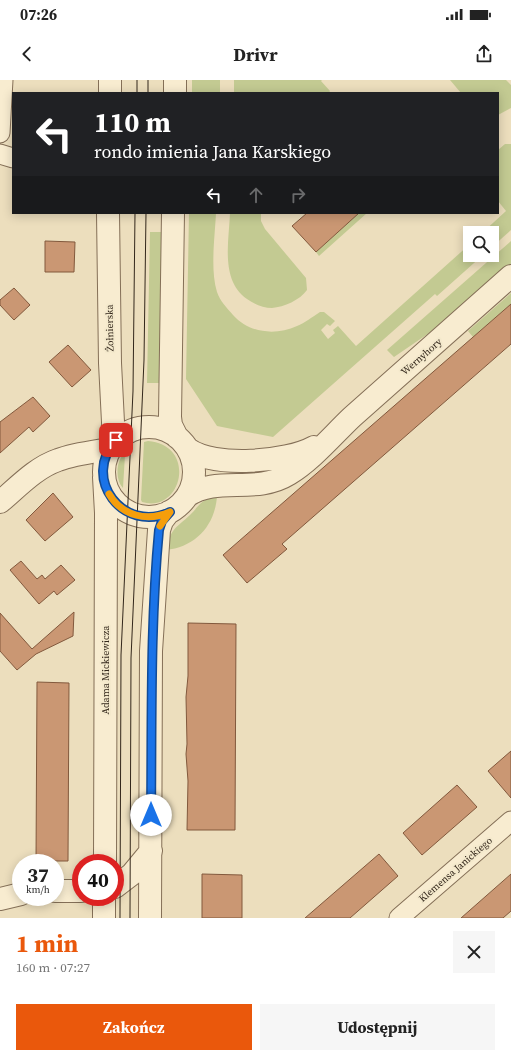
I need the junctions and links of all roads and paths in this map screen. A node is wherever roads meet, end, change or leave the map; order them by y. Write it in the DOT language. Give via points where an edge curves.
graph roads {
  1 [pos="3,80"];
  2 [pos="110,80"];
  3 [pos="175,80"];
  4 [pos="110,92"];
  5 [pos="175,92"];
  6 [pos="0,133"];
  7 [pos="0,154"];
  8 [pos="12,158"];
  9 [pos="108,214"];
  10 [pos="173,214"];
  11 [pos="511,276"];
  12 [pos="332,436"];
  13 [pos="182,443"];
  14 [pos="112,446"];
  15 [pos="104,477"];
  16 [pos="187,496"];
  17 [pos="0,502"];
  18 [pos="170,512"];
  19 [pos="511,821"];
  20 [pos="151,851"];
  21 [pos="104,854"];
  22 [pos="124,880"];
  23 [pos="12,897"];
  24 [pos="0,900"];
  25 [pos="104,906"];
  26 [pos="104,918"];
  27 [pos="150,918"];
  28 [pos="399,918"];
  1 -- 6 [label="street"];
  2 -- 4 [label="street"];
  3 -- 5 [label="street"];
  7 -- 8 [label="street"];
  9 -- 14 [label="street, Żołnierska"];
  10 -- 13 [label="street" via="170,417 171,425"];
  11 -- 12 [label="street, Wernyhory"];
  12 -- 13 [label="street, Wernyhory" via="298,454 267,460 217,459 201,455"];
  12 -- 16 [label="street, Wernyhory" via="302,464 277,480 258,485 210,487"];
  13 -- 14 [label="street" via="162,429 146,427 126,433"];
  13 -- 16 [label="street" via="192,461 194,473"];
  14 -- 15 [label="street" via="105,461"];
  14 -- 17 [label="street" via="49,464"];
  15 -- 18 [label="street" via="106,489 112,499 127,512 150,517"];
  15 -- 21 [label="street, Adama Mickiewicza"];
  16 -- 18 [label="street"];
  18 -- 20 [label="street" via="162,521 159,530 153,610"];
  19 -- 28 [label="street, Klemensa Janickiego"];
  20 -- 22 [label="street"];
  20 -- 27 [label="street"];
  23 -- 24 [label="street"];
  25 -- 26 [label="street"];
}
